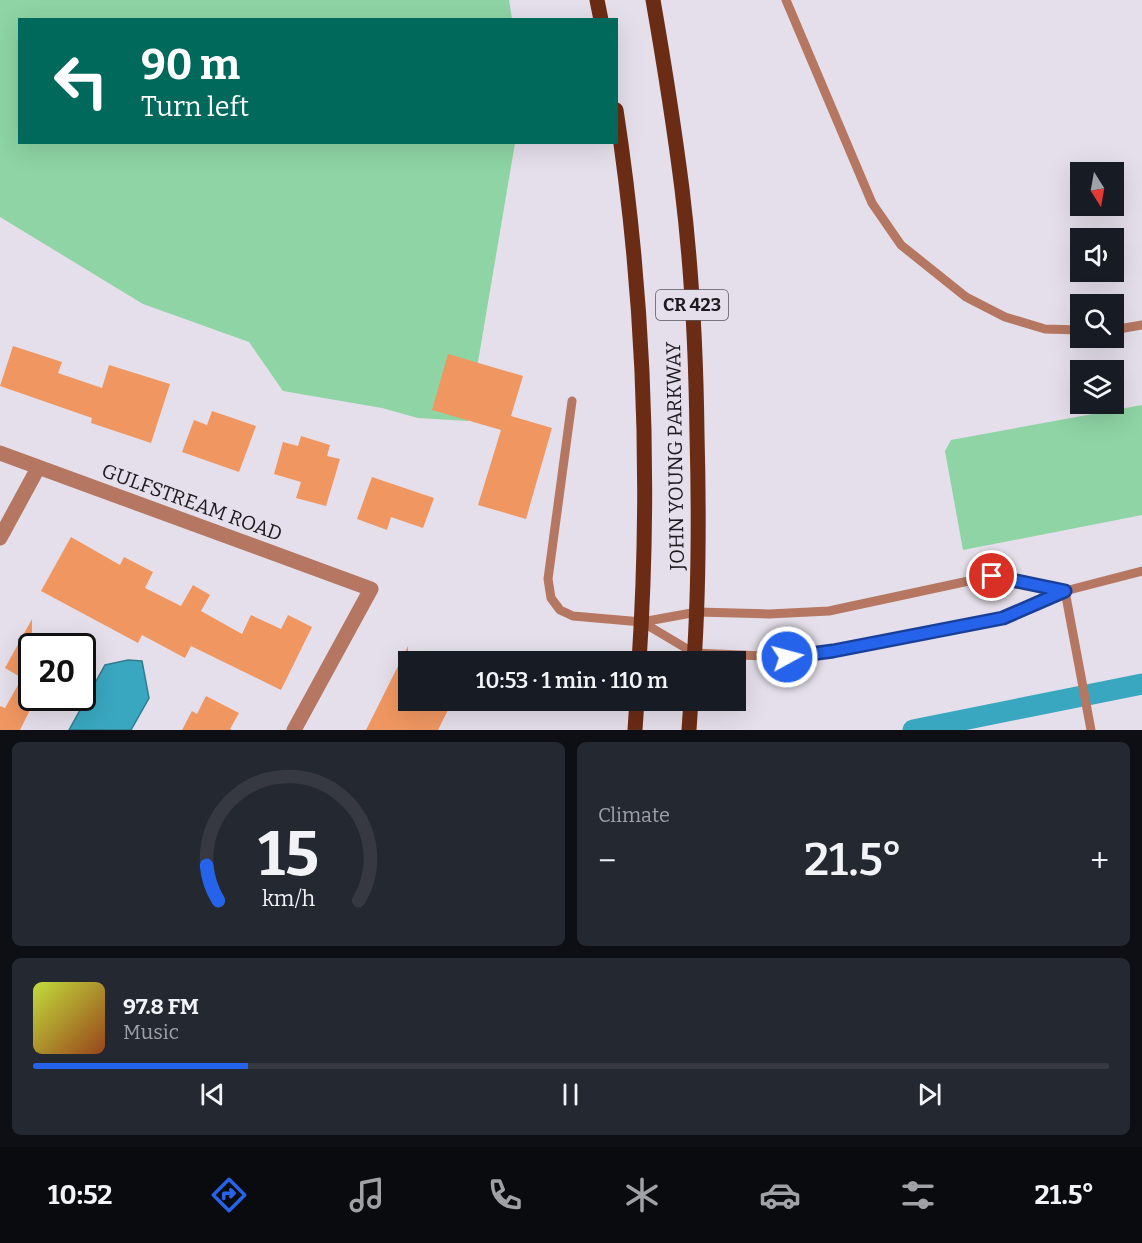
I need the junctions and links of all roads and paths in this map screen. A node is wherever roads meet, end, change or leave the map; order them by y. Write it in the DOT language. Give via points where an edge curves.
graph roads {
  1 [pos="597,0"];
  2 [pos="653,0"];
  3 [pos="786,0"];
  4 [pos="601,18"];
  5 [pos="618,125"];
  6 [pos="1142,325"];
  7 [pos="1124,328"];
  8 [pos="1070,329"];
  9 [pos="572,401"];
  10 [pos="0,453"];
  11 [pos="38,468"];
  12 [pos="0,538"];
  13 [pos="1142,571"];
  14 [pos="1065,591"];
  15 [pos="697,612"];
  16 [pos="642,622"];
  17 [pos="640,651"];
  18 [pos="685,651"];
  19 [pos="694,651"];
  20 [pos="746,657"];
  21 [pos="636,711"];
  22 [pos="690,711"];
  23 [pos="294,730"];
  24 [pos="635,730"];
  25 [pos="689,730"];
  26 [pos="1091,730"];
  1 -- 4 [label="main road"];
  2 -- 15 [label="main road, JOHN YOUNG PARKWAY / CR 423" via="682,191 690,274 696,370"];
  3 -- 8 [label="lane" via="872,203 901,245 966,297 1005,317 1045,328"];
  5 -- 16 [label="main road, JOHN YOUNG PARKWAY / CR 423" via="640,332 645,512"];
  6 -- 7 [label="lane"];
  9 -- 16 [label="lane" via="548,579 551,598 560,610 573,616"];
  10 -- 11 [label="street, GULFSTREAM ROAD"];
  11 -- 12 [label="street"];
  11 -- 23 [label="street, GULFSTREAM ROAD" via="371,589"];
  13 -- 14 [label="lane"];
  14 -- 15 [label="lane" via="992,576 828,611"];
  14 -- 20 [label="lane" via="1003,618 833,651"];
  14 -- 26 [label="lane"];
  15 -- 16 [label="lane"];
  15 -- 19 [label="main road, JOHN YOUNG PARKWAY / CR 423"];
  16 -- 17 [label="main road, JOHN YOUNG PARKWAY / CR 423"];
  16 -- 18 [label="lane"];
  21 -- 24 [label="main road"];
  22 -- 25 [label="main road"];
}
